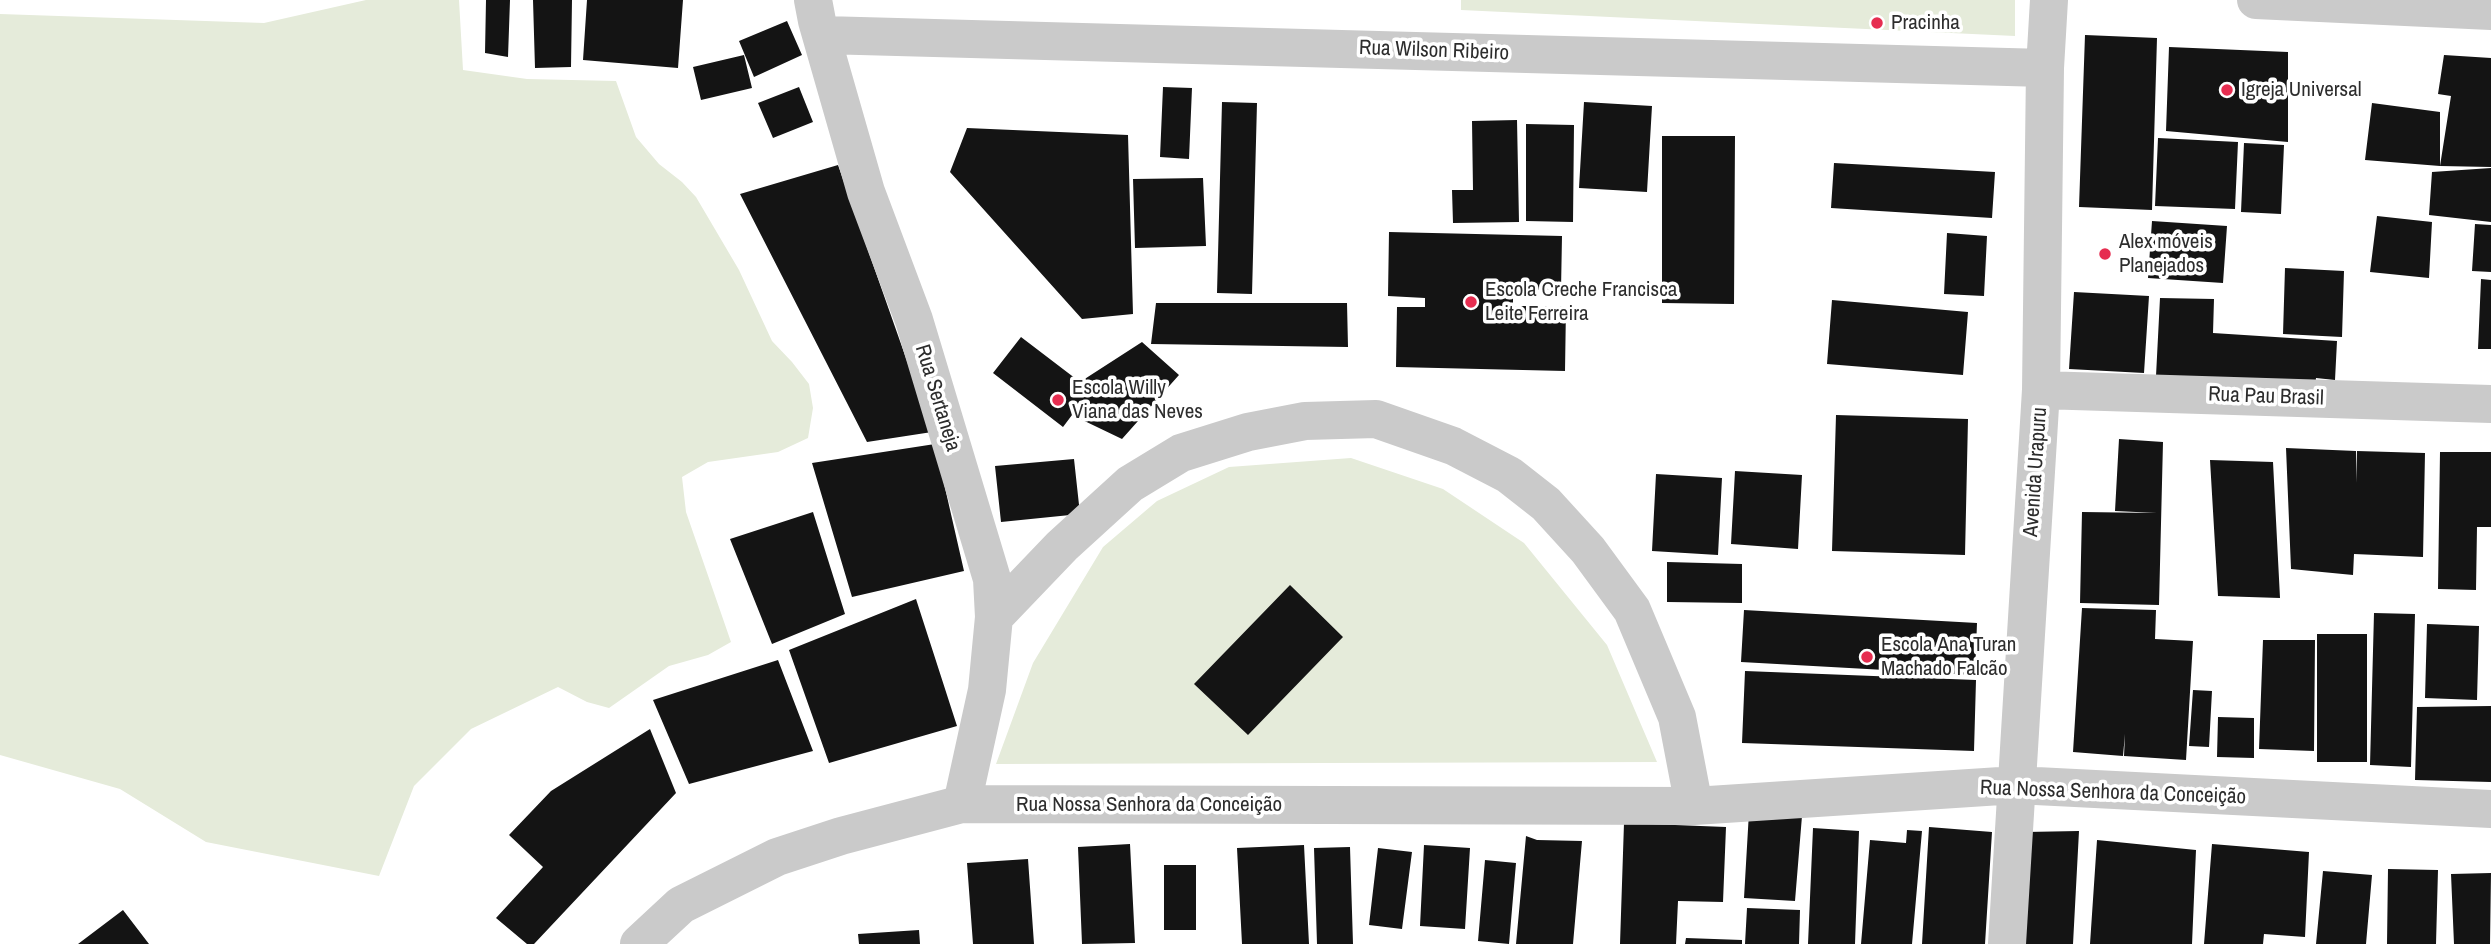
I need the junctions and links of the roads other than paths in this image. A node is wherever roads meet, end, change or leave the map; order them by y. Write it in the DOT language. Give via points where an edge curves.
graph roads {
  1 [pos="2049,0"];
  2 [pos="2256,0"];
  3 [pos="2491,11"];
  4 [pos="818,18"];
  5 [pos="2045,68"];
  6 [pos="2041,390"];
  7 [pos="2491,404"];
  8 [pos="994,617"];
  9 [pos="2016,785"];
  10 [pos="962,804"];
  11 [pos="1694,806"];
  12 [pos="2491,810"];
  13 [pos="639,944"];
  14 [pos="2007,944"];
  1 -- 5 [label="street, Avenida Urapuru"];
  2 -- 3 [label="street"];
  4 -- 5 [label="street, Rua Wilson Ribeiro"];
  4 -- 8 [label="street, Rua Sertaneja" via="866,192 914,320 992,579"];
  5 -- 6 [label="street, Avenida Urapuru"];
  6 -- 7 [label="street, Rua Pau Brasil"];
  6 -- 9 [label="street, Avenida Urapuru"];
  8 -- 10 [label="street, Rua Sertaneja" via="987,690"];
  8 -- 11 [label="street" via="1130,484 1181,453 1248,432 1305,421 1376,419 1453,446 1509,475 1546,505 1588,550 1632,610 1676,717"];
  9 -- 11 [label="street, Rua Nossa Senhora da Conceição"];
  9 -- 12 [label="street, Rua Nossa Senhora da Conceição"];
  9 -- 14 [label="street, Avenida Urapuru"];
  10 -- 11 [label="street, Rua Nossa Senhora da Conceição"];
  10 -- 13 [label="street, Rua Nossa Senhora da Conceição" via="777,856 681,905"];
}
